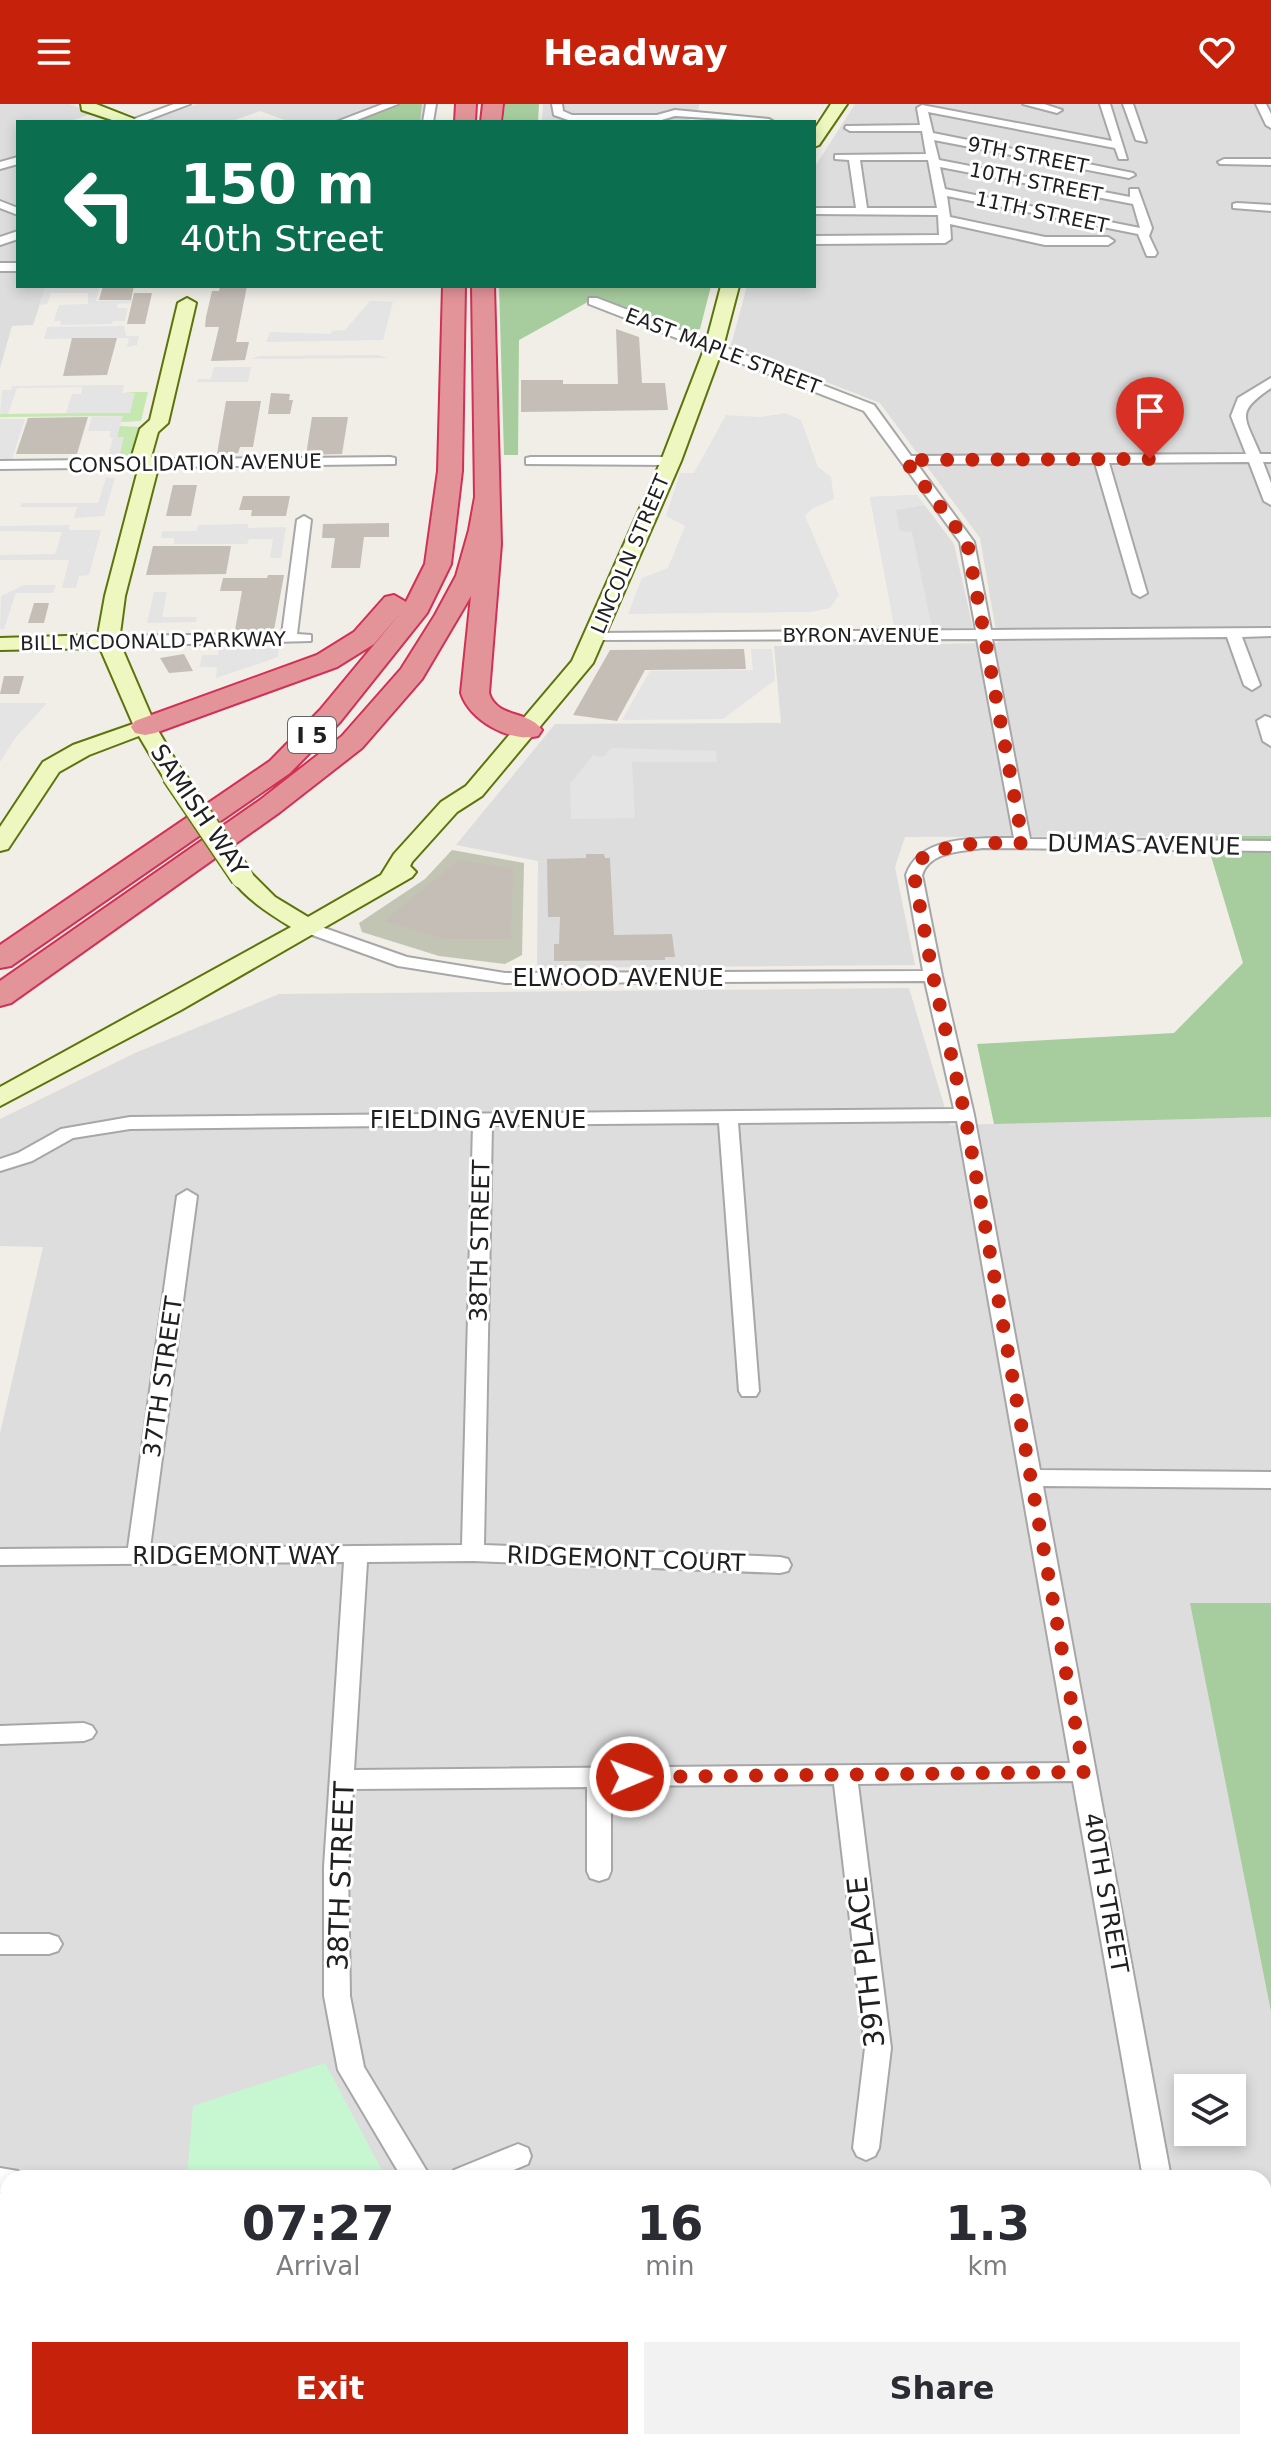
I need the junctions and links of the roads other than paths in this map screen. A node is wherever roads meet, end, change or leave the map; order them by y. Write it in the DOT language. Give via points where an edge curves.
graph roads {
  1 [pos="185,104"];
  2 [pos="393,104"];
  3 [pos="557,104"];
  4 [pos="839,104"];
  5 [pos="1028,104"];
  6 [pos="1105,104"];
  7 [pos="1128,104"];
  8 [pos="1261,104"];
  9 [pos="92,106"];
  10 [pos="674,108"];
  11 [pos="1057,110"];
  12 [pos="127,120"];
  13 [pos="138,120"];
  14 [pos="347,120"];
  15 [pos="755,120"];
  16 [pos="1011,120"];
  17 [pos="1271,125"];
  18 [pos="819,127"];
  19 [pos="850,128"];
  20 [pos="927,132"];
  21 [pos="1142,140"];
  22 [pos="1119,146"];
  23 [pos="1021,153"];
  24 [pos="839,157"];
  25 [pos="854,157"];
  26 [pos="934,160"];
  27 [pos="1224,162"];
  28 [pos="1271,162"];
  29 [pos="1129,175"];
  30 [pos="1028,181"];
  31 [pos="940,191"];
  32 [pos="1138,202"];
  33 [pos="1237,206"];
  34 [pos="1271,208"];
  35 [pos="1037,210"];
  36 [pos="816,211"];
  37 [pos="862,211"];
  38 [pos="944,216"];
  39 [pos="1144,232"];
  40 [pos="816,240"];
  41 [pos="1045,241"];
  42 [pos="1108,241"];
  43 [pos="1151,253"];
  44 [pos="454,288"];
  45 [pos="483,288"];
  46 [pos="729,288"];
  47 [pos="190,293"];
  48 [pos="593,301"];
  49 [pos="714,347"];
  50 [pos="1271,382"];
  51 [pos="1254,458"];
  52 [pos="1271,458"];
  53 [pos="1101,459"];
  54 [pos="905,460"];
  55 [pos="390,461"];
  56 [pos="531,461"];
  57 [pos="671,461"];
  58 [pos="149,464"];
  59 [pos="0,465"];
  60 [pos="450,471"];
  61 [pos="485,500"];
  62 [pos="1271,501"];
  63 [pos="304,520"];
  64 [pos="1140,593"];
  65 [pos="1271,632"];
  66 [pos="1233,633"];
  67 [pos="984,634"];
  68 [pos="594,637"];
  69 [pos="306,638"];
  70 [pos="289,639"];
  71 [pos="108,641"];
  72 [pos="0,644"];
  73 [pos="1252,685"];
  74 [pos="1265,721"];
  75 [pos="145,727"];
  76 [pos="528,730"];
  77 [pos="1271,741"];
  78 [pos="1023,843"];
  79 [pos="0,844"];
  80 [pos="1271,846"];
  81 [pos="923,857"];
  82 [pos="310,928"];
  83 [pos="0,959"];
  84 [pos="933,976"];
  85 [pos="0,996"];
  86 [pos="0,1098"];
  87 [pos="965,1115"];
  88 [pos="728,1118"];
  89 [pos="483,1120"];
  90 [pos="0,1165"];
  91 [pos="187,1196"];
  92 [pos="749,1391"];
  93 [pos="1031,1478"];
  94 [pos="1271,1480"];
  95 [pos="473,1553"];
  96 [pos="356,1555"];
  97 [pos="138,1557"];
  98 [pos="1,1563"];
  99 [pos="780,1565"];
  100 [pos="84,1732"];
  101 [pos="0,1735"];
  102 [pos="1084,1772"];
  103 [pos="845,1775"];
  104 [pos="599,1778"];
  105 [pos="343,1780"];
  106 [pos="599,1871"];
  107 [pos="0,1944"];
  108 [pos="49,1944"];
  109 [pos="866,2148"];
  110 [pos="518,2156"];
  111 [pos="412,2170"];
  112 [pos="484,2170"];
  113 [pos="1156,2170"];
  1 -- 13 [label="street"];
  2 -- 14 [label="street"];
  3 -- 10 [label="street" via="558,113 571,118 658,118"];
  4 -- 18 [label="main road"];
  5 -- 11 [label="street"];
  6 -- 22 [label="street"];
  7 -- 21 [label="street"];
  8 -- 17 [label="street"];
  9 -- 12 [label="main road"];
  10 -- 15 [label="street"];
  16 -- 20 [label="street" via="922,108"];
  16 -- 22 [label="street"];
  16 -- 23 [label="street"];
  19 -- 20 [label="street, 9TH STREET"];
  20 -- 23 [label="street, 9TH STREET"];
  20 -- 26 [label="street"];
  22 -- 29 [label="street"];
  23 -- 29 [label="street, 9TH STREET"];
  23 -- 30 [label="street"];
  24 -- 25 [label="street, 10TH STREET"];
  25 -- 26 [label="street, 10TH STREET"];
  25 -- 37 [label="street"];
  26 -- 30 [label="street, 10TH STREET"];
  26 -- 31 [label="street"];
  27 -- 28 [label="street"];
  29 -- 32 [label="street"];
  30 -- 32 [label="street, 10TH STREET"];
  30 -- 35 [label="street"];
  31 -- 35 [label="street, 11TH STREET"];
  31 -- 38 [label="street"];
  32 -- 39 [label="street"];
  33 -- 34 [label="street"];
  35 -- 39 [label="street, 11TH STREET"];
  35 -- 41 [label="street"];
  36 -- 37 [label="street"];
  37 -- 38 [label="street"];
  38 -- 40 [label="street" via="945,239"];
  38 -- 41 [label="street"];
  39 -- 43 [label="street"];
  41 -- 42 [label="street"];
  44 -- 60 [label="highway, I 5"];
  45 -- 61 [label="highway, I 5"];
  46 -- 49 [label="main road, LINCOLN STREET"];
  47 -- 58 [label="main road" via="159,423 166,433 159,459"];
  48 -- 49 [label="street, EAST MAPLE STREET"];
  49 -- 54 [label="street, EAST MAPLE STREET" via="869,408"];
  49 -- 57 [label="main road, LINCOLN STREET"];
  50 -- 51 [label="street" via="1239,408"];
  51 -- 52 [label="street"];
  51 -- 53 [label="street"];
  51 -- 62 [label="street"];
  53 -- 54 [label="street"];
  53 -- 64 [label="street"];
  54 -- 67 [label="street" via="967,542"];
  55 -- 58 [label="street, CONSOLIDATION AVENUE"];
  56 -- 57 [label="street"];
  57 -- 68 [label="main road, LINCOLN STREET"];
  58 -- 59 [label="street, CONSOLIDATION AVENUE"];
  58 -- 71 [label="main road"];
  60 -- 75 [label="highway" via="418,569 364,638 306,671"];
  60 -- 83 [label="highway, I 5" via="438,564 414,613 330,716 280,767"];
  61 -- 76 [label="highway" via="486,592 475,693 489,715"];
  61 -- 85 [label="highway, I 5" via="469,576 448,615 412,673 352,742"];
  63 -- 70 [label="street"];
  65 -- 66 [label="street, BYRON AVENUE"];
  66 -- 67 [label="street, BYRON AVENUE"];
  66 -- 73 [label="street"];
  67 -- 68 [label="street, BYRON AVENUE"];
  67 -- 78 [label="street"];
  68 -- 76 [label="main road, LINCOLN STREET" via="582,663"];
  69 -- 70 [label="street, BILL MCDONALD PARKWAY"];
  70 -- 71 [label="street, BILL MCDONALD PARKWAY"];
  71 -- 72 [label="main road, BILL MCDONALD PARKWAY"];
  71 -- 75 [label="main road, SAMISH WAY"];
  74 -- 77 [label="street"];
  75 -- 79 [label="main road" via="51,767"];
  75 -- 82 [label="main road, SAMISH WAY, bridge" via="242,877 267,902"];
  76 -- 82 [label="main road, LINCOLN STREET" via="474,791 470,811 446,839 420,862"];
  78 -- 80 [label="street, DUMAS AVENUE"];
  78 -- 81 [label="street, DUMAS AVENUE" via="963,844"];
  81 -- 84 [label="street, 40TH STREET" via="914,875"];
  82 -- 84 [label="street, ELWOOD AVENUE" via="404,962 493,978"];
  82 -- 86 [label="main road"];
  84 -- 87 [label="street, 40TH STREET"];
  87 -- 88 [label="street, FIELDING AVENUE"];
  87 -- 93 [label="street, 40TH STREET"];
  88 -- 89 [label="street, FIELDING AVENUE"];
  88 -- 92 [label="street"];
  89 -- 90 [label="street, FIELDING AVENUE" via="104,1125 68,1133"];
  89 -- 95 [label="street, 38TH STREET"];
  91 -- 97 [label="street, 37TH STREET"];
  93 -- 94 [label="street"];
  93 -- 102 [label="street, 40TH STREET"];
  95 -- 96 [label="street, RIDGEMONT WAY"];
  95 -- 99 [label="street, RIDGEMONT COURT"];
  96 -- 97 [label="street, RIDGEMONT WAY"];
  96 -- 105 [label="street, 38TH STREET"];
  97 -- 98 [label="street, RIDGEMONT WAY"];
  100 -- 101 [label="street"];
  102 -- 103 [label="street"];
  102 -- 113 [label="street, 40TH STREET"];
  103 -- 104 [label="street"];
  103 -- 109 [label="street, 39TH PLACE" via="878,2048"];
  104 -- 105 [label="street"];
  104 -- 106 [label="street"];
  105 -- 111 [label="street, 38TH STREET" via="336,1867 340,2011 351,2070"];
  107 -- 108 [label="street"];
  110 -- 112 [label="street"];
}
